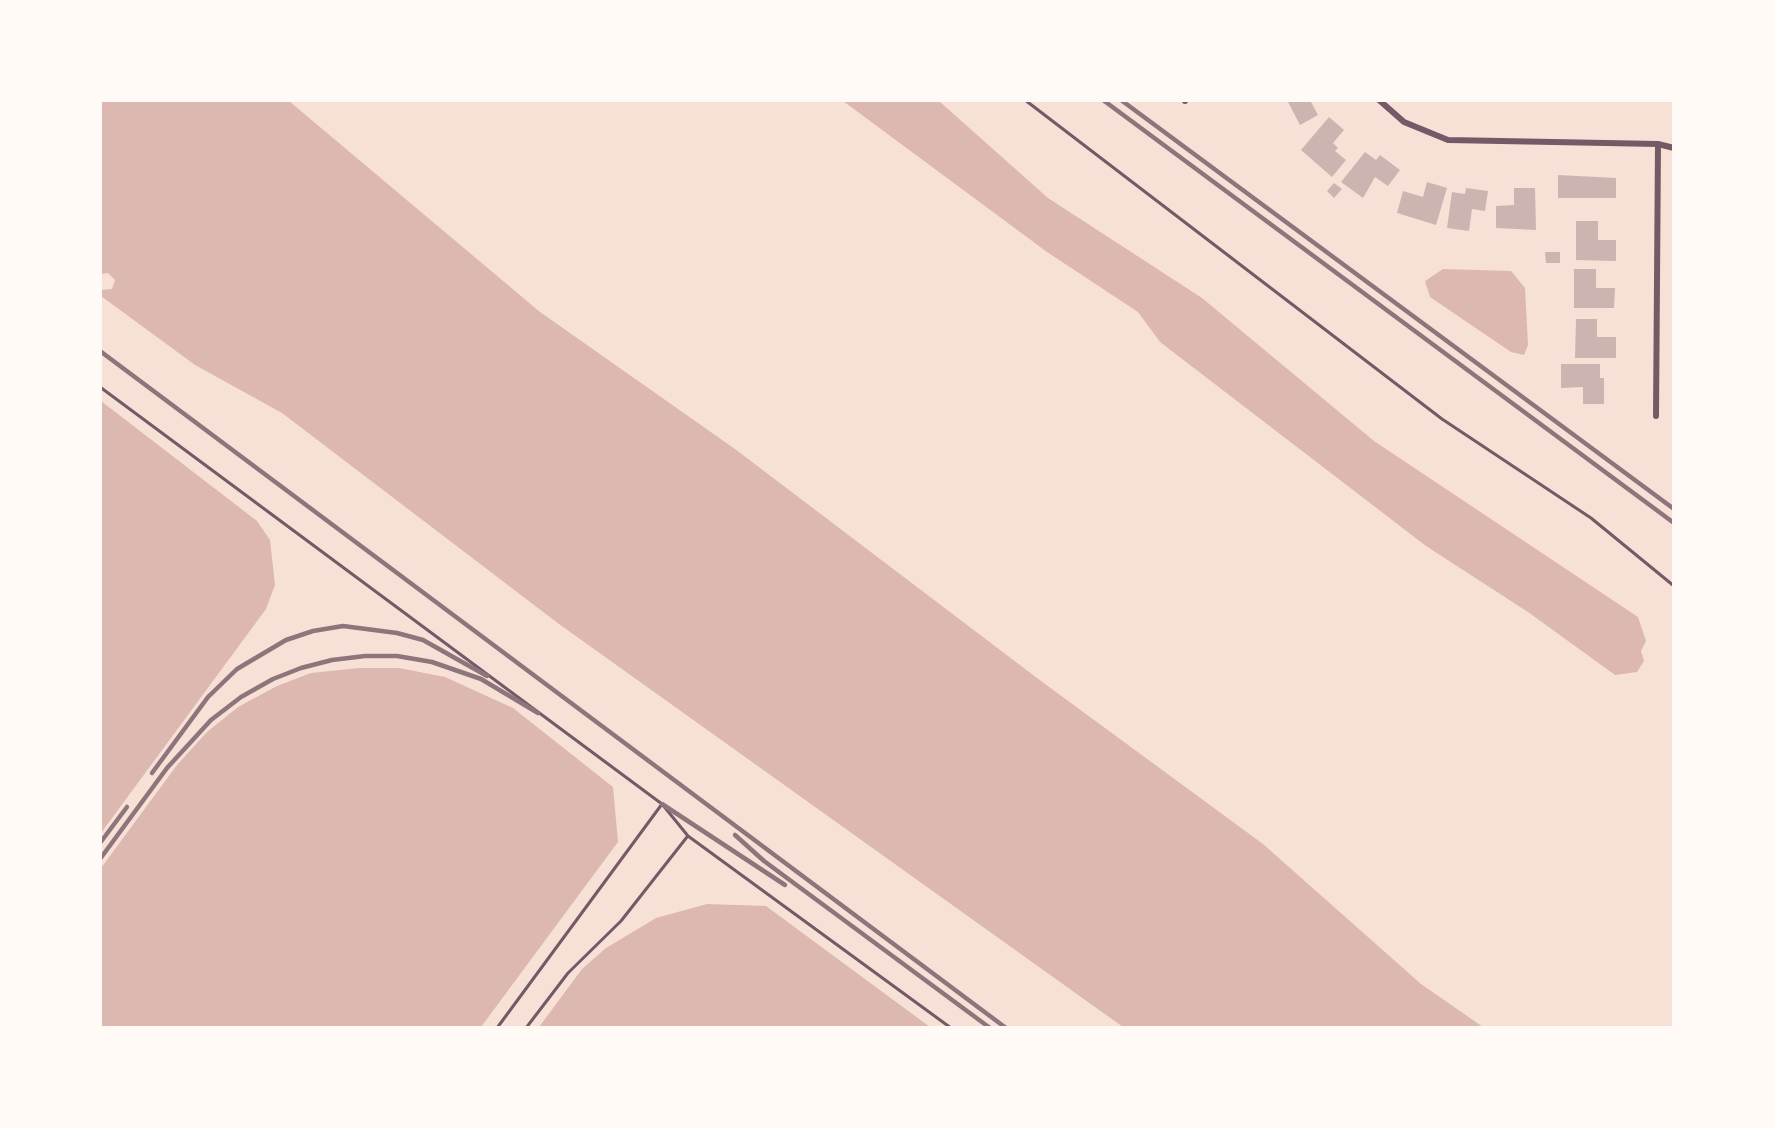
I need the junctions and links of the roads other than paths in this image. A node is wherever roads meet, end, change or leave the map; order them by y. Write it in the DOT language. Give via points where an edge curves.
graph roads {
  1 [pos="1025,100"];
  2 [pos="1379,100"];
  3 [pos="1658,144"];
  4 [pos="1674,148"];
  5 [pos="100,387"];
  6 [pos="1656,416"];
  7 [pos="1674,586"];
  8 [pos="662,804"];
  9 [pos="688,836"];
  10 [pos="496,1028"];
  11 [pos="526,1028"];
  12 [pos="951,1028"];
  1 -- 7 [label="lane" via="1442,419 1591,518"];
  2 -- 3 [label="street" via="1404,122 1448,140"];
  3 -- 4 [label="street"];
  3 -- 6 [label="street"];
  5 -- 8 [label="lane"];
  8 -- 9 [label="lane"];
  8 -- 10 [label="lane"];
  9 -- 11 [label="lane" via="621,921 568,973"];
  9 -- 12 [label="lane"];
}
